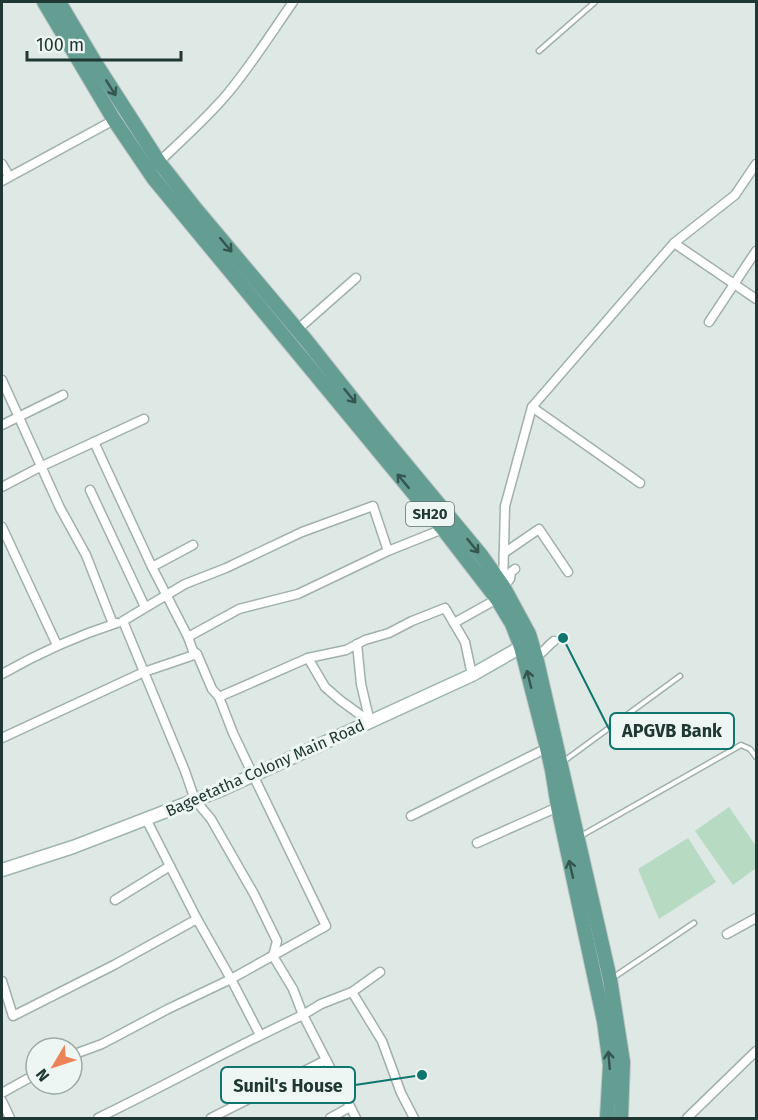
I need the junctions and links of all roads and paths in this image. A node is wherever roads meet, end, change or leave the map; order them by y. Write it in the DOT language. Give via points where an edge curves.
graph roads {
  1 [pos="44,2"];
  2 [pos="59,2"];
  3 [pos="293,2"];
  4 [pos="595,2"];
  5 [pos="539,51"];
  6 [pos="114,120"];
  7 [pos="159,162"];
  8 [pos="2,164"];
  9 [pos="756,164"];
  10 [pos="5,178"];
  11 [pos="674,243"];
  12 [pos="756,251"];
  13 [pos="356,278"];
  14 [pos="734,285"];
  15 [pos="756,299"];
  16 [pos="709,322"];
  17 [pos="297,330"];
  18 [pos="2,380"];
  19 [pos="63,395"];
  20 [pos="532,407"];
  21 [pos="18,416"];
  22 [pos="144,419"];
  23 [pos="2,424"];
  24 [pos="94,442"];
  25 [pos="40,467"];
  26 [pos="640,483"];
  27 [pos="2,488"];
  28 [pos="90,490"];
  29 [pos="2,528"];
  30 [pos="443,529"];
  31 [pos="193,545"];
  32 [pos="388,551"];
  33 [pos="504,553"];
  34 [pos="152,567"];
  35 [pos="515,569"];
  36 [pos="568,572"];
  37 [pos="500,593"];
  38 [pos="166,594"];
  39 [pos="146,607"];
  40 [pos="123,621"];
  41 [pos="454,623"];
  42 [pos="113,624"];
  43 [pos="188,636"];
  44 [pos="554,641"];
  45 [pos="357,644"];
  46 [pos="57,645"];
  47 [pos="521,647"];
  48 [pos="197,654"];
  49 [pos="536,656"];
  50 [pos="308,658"];
  51 [pos="144,672"];
  52 [pos="2,674"];
  53 [pos="472,675"];
  54 [pos="680,676"];
  55 [pos="219,697"];
  56 [pos="370,722"];
  57 [pos="2,738"];
  58 [pos="547,748"];
  59 [pos="756,757"];
  60 [pos="561,764"];
  61 [pos="253,775"];
  62 [pos="195,800"];
  63 [pos="558,807"];
  64 [pos="411,816"];
  65 [pos="146,819"];
  66 [pos="578,838"];
  67 [pos="477,843"];
  68 [pos="170,866"];
  69 [pos="2,870"];
  70 [pos="115,900"];
  71 [pos="756,918"];
  72 [pos="197,919"];
  73 [pos="694,923"];
  74 [pos="727,934"];
  75 [pos="273,956"];
  76 [pos="380,972"];
  77 [pos="231,979"];
  78 [pos="610,979"];
  79 [pos="2,981"];
  80 [pos="352,992"];
  81 [pos="6,1009"];
  82 [pos="303,1015"];
  83 [pos="260,1035"];
  84 [pos="84,1051"];
  85 [pos="756,1051"];
  86 [pos="326,1060"];
  87 [pos="24,1081"];
  88 [pos="2,1094"];
  89 [pos="2,1101"];
  90 [pos="350,1107"];
  91 [pos="687,1118"];
  92 [pos="10,1119"];
  93 [pos="98,1119"];
  94 [pos="211,1119"];
  95 [pos="330,1119"];
  96 [pos="356,1119"];
  97 [pos="414,1119"];
  98 [pos="607,1119"];
  99 [pos="621,1119"];
  1 -- 6 [label="main road, SH20"];
  2 -- 7 [label="main road, SH20, one-way"];
  3 -- 7 [label="street" via="228,93"];
  4 -- 5 [label="lane"];
  6 -- 10 [label="street"];
  30 -- 6 [label="main road, SH20, one-way" via="154,178"];
  7 -- 17 [label="main road, SH20, one-way"];
  8 -- 10 [label="street"];
  9 -- 11 [label="street" via="735,195"];
  11 -- 14 [label="street"];
  11 -- 20 [label="street"];
  12 -- 14 [label="street"];
  13 -- 17 [label="street"];
  14 -- 15 [label="street"];
  14 -- 16 [label="street"];
  17 -- 37 [label="main road, SH20, one-way" via="481,555"];
  18 -- 21 [label="street"];
  19 -- 21 [label="street"];
  20 -- 26 [label="street"];
  20 -- 33 [label="street" via="506,506"];
  21 -- 23 [label="street"];
  21 -- 25 [label="street"];
  22 -- 24 [label="street"];
  24 -- 25 [label="street"];
  24 -- 34 [label="street"];
  25 -- 27 [label="street"];
  25 -- 42 [label="street" via="86,555"];
  28 -- 39 [label="street"];
  29 -- 46 [label="street"];
  30 -- 32 [label="street"];
  30 -- 37 [label="main road, SH20"];
  31 -- 34 [label="street"];
  32 -- 38 [label="street" via="373,506 302,532"];
  32 -- 43 [label="street" via="298,594 239,609"];
  33 -- 36 [label="street" via="539,529"];
  33 -- 37 [label="street"];
  34 -- 38 [label="street"];
  35 -- 37 [label="street"];
  37 -- 41 [label="street"];
  37 -- 47 [label="main road, SH20"];
  37 -- 49 [label="main road, SH20" via="529,634"];
  38 -- 39 [label="street"];
  38 -- 43 [label="street"];
  39 -- 40 [label="street"];
  40 -- 42 [label="street"];
  40 -- 51 [label="street"];
  41 -- 45 [label="street" via="445,608"];
  41 -- 53 [label="street" via="465,642"];
  42 -- 46 [label="street"];
  43 -- 48 [label="street"];
  44 -- 49 [label="street"];
  45 -- 50 [label="street"];
  45 -- 56 [label="street"];
  46 -- 52 [label="street"];
  47 -- 53 [label="street, Bageetatha Colony Main Road"];
  58 -- 47 [label="main road, SH20, one-way"];
  48 -- 51 [label="street"];
  48 -- 55 [label="street"];
  49 -- 60 [label="main road, SH20"];
  50 -- 55 [label="street"];
  50 -- 56 [label="street" via="325,687"];
  51 -- 57 [label="street"];
  51 -- 62 [label="street"];
  53 -- 56 [label="street, Bageetatha Colony Main Road"];
  54 -- 60 [label="lane"];
  55 -- 61 [label="street"];
  56 -- 61 [label="street, Bageetatha Colony Main Road"];
  58 -- 63 [label="main road, SH20"];
  58 -- 64 [label="street"];
  59 -- 66 [label="lane" via="741,745"];
  60 -- 66 [label="main road, SH20"];
  61 -- 62 [label="street, Bageetatha Colony Main Road"];
  61 -- 75 [label="street" via="326,926"];
  62 -- 65 [label="street, Bageetatha Colony Main Road"];
  62 -- 75 [label="street" via="211,819 254,894 277,941"];
  63 -- 67 [label="street"];
  98 -- 63 [label="main road, SH20, one-way" via="610,1065 604,1021"];
  65 -- 68 [label="street"];
  65 -- 69 [label="street, Bageetatha Colony Main Road"];
  66 -- 78 [label="main road, SH20"];
  68 -- 70 [label="street"];
  68 -- 72 [label="street"];
  71 -- 74 [label="street"];
  72 -- 77 [label="street"];
  72 -- 81 [label="street" via="13,1016"];
  73 -- 78 [label="lane"];
  75 -- 77 [label="street"];
  75 -- 82 [label="street"];
  76 -- 80 [label="street"];
  77 -- 83 [label="street"];
  77 -- 84 [label="street"];
  78 -- 99 [label="main road, SH20" via="624,1062"];
  79 -- 81 [label="street"];
  80 -- 82 [label="street"];
  80 -- 97 [label="street" via="382,1041"];
  82 -- 83 [label="street"];
  82 -- 86 [label="street"];
  83 -- 93 [label="street"];
  85 -- 91 [label="street"];
  86 -- 90 [label="street"];
  86 -- 94 [label="street"];
  87 -- 88 [label="street"];
  89 -- 92 [label="street"];
  90 -- 95 [label="street"];
  90 -- 96 [label="street"];
}
